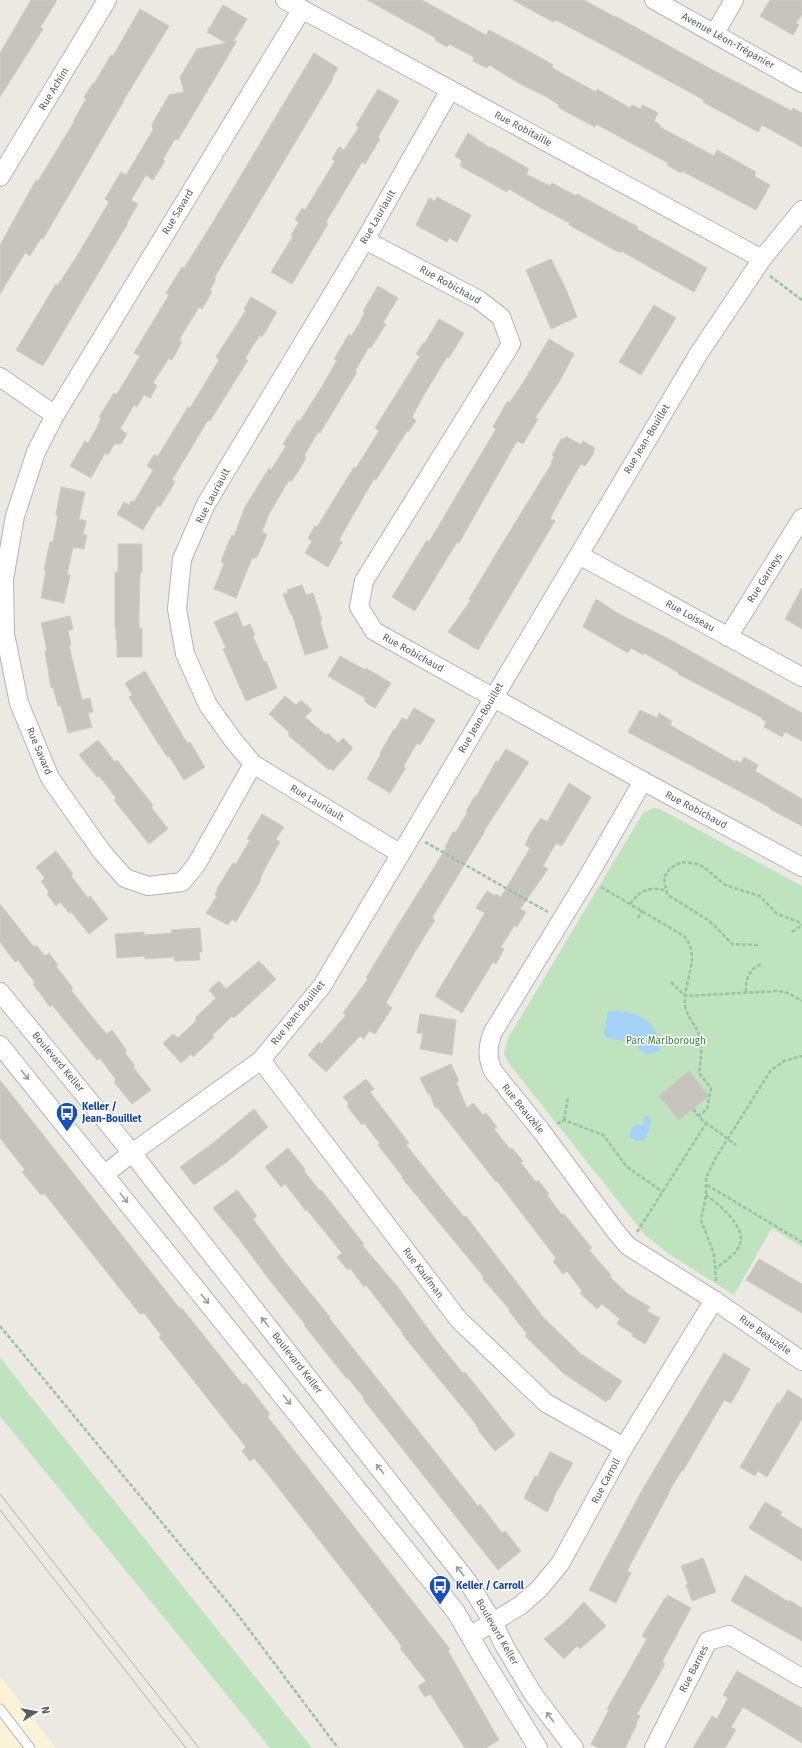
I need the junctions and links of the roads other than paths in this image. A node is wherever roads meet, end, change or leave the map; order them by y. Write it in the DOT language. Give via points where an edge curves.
graph roads {
  1 [pos="108,0"];
  2 [pos="284,0"];
  3 [pos="654,0"];
  4 [pos="734,0"];
  5 [pos="302,9"];
  6 [pos="715,33"];
  7 [pos="802,83"];
  8 [pos="450,90"];
  9 [pos="0,177"];
  10 [pos="802,210"];
  11 [pos="365,240"];
  12 [pos="759,263"];
  13 [pos="0,377"];
  14 [pos="55,415"];
  15 [pos="802,518"];
  16 [pos="579,555"];
  17 [pos="728,637"];
  18 [pos="802,677"];
  19 [pos="493,698"];
  20 [pos="253,764"];
  21 [pos="643,781"];
  22 [pos="401,854"];
  23 [pos="802,867"];
  24 [pos="0,992"];
  25 [pos="0,1045"];
  26 [pos="261,1060"];
  27 [pos="132,1153"];
  28 [pos="106,1174"];
  29 [pos="714,1300"];
  30 [pos="802,1361"];
  31 [pos="624,1447"];
  32 [pos="493,1622"];
  33 [pos="470,1636"];
  34 [pos="802,1678"];
  35 [pos="0,1709"];
  36 [pos="30,1748"];
  37 [pos="538,1748"];
  38 [pos="574,1748"];
  39 [pos="654,1748"];
  1 -- 9 [label="street, Rue Achim"];
  2 -- 5 [label="street, Rue Robitaille"];
  3 -- 6 [label="street, Avenue Léon-Trépanier"];
  4 -- 6 [label="street"];
  5 -- 8 [label="street, Rue Robitaille"];
  5 -- 14 [label="street, Rue Savard"];
  6 -- 7 [label="street, Avenue Léon-Trépanier"];
  8 -- 11 [label="street, Rue Lauriault"];
  8 -- 12 [label="street, Rue Robitaille"];
  10 -- 12 [label="street, Rue Jean-Bouillet"];
  11 -- 19 [label="street, Rue Robichaud" via="479,300 501,317 511,344 364,581 359,607 374,631"];
  11 -- 20 [label="street, Rue Lauriault" via="206,504 182,559 177,608 185,654 208,705"];
  12 -- 16 [label="street, Rue Jean-Bouillet" via="699,353"];
  13 -- 14 [label="street"];
  14 -- 20 [label="street, Rue Savard" via="36,452 15,516 4,579 5,634 19,702 50,778 102,852 125,878 148,886 182,882 196,865"];
  15 -- 17 [label="street, Rue Garneys"];
  16 -- 17 [label="street, Rue Loiseau"];
  16 -- 19 [label="street, Rue Jean-Bouillet"];
  17 -- 18 [label="street, Rue Loiseau"];
  19 -- 21 [label="street, Rue Robichaud"];
  19 -- 22 [label="street, Rue Jean-Bouillet"];
  20 -- 22 [label="street, Rue Lauriault"];
  21 -- 23 [label="street, Rue Robichaud"];
  21 -- 29 [label="street, Rue Beauzèle" via="562,920 492,1032 487,1052 493,1071 628,1246"];
  22 -- 26 [label="street, Rue Jean-Bouillet" via="322,986"];
  24 -- 27 [label="street, Boulevard Keller"];
  25 -- 28 [label="street, one-way"];
  26 -- 27 [label="street, Rue Jean-Bouillet"];
  26 -- 31 [label="street, Rue Kaufman" via="459,1320 546,1403"];
  27 -- 28 [label="street, Rue Jean-Bouillet"];
  32 -- 27 [label="street, Boulevard Keller, one-way" via="468,1582"];
  28 -- 33 [label="street, one-way" via="456,1612"];
  29 -- 30 [label="street, Rue Beauzèle"];
  29 -- 31 [label="street, Rue Carroll"];
  31 -- 32 [label="street, Rue Carroll" via="560,1564 539,1589"];
  32 -- 33 [label="street, Rue Carroll"];
  38 -- 32 [label="street, Boulevard Keller, one-way" via="534,1694"];
  33 -- 37 [label="street"];
  34 -- 39 [label="street, Rue Barnes" via="729,1635 708,1641"];
  35 -- 36 [label="lane"];
}
